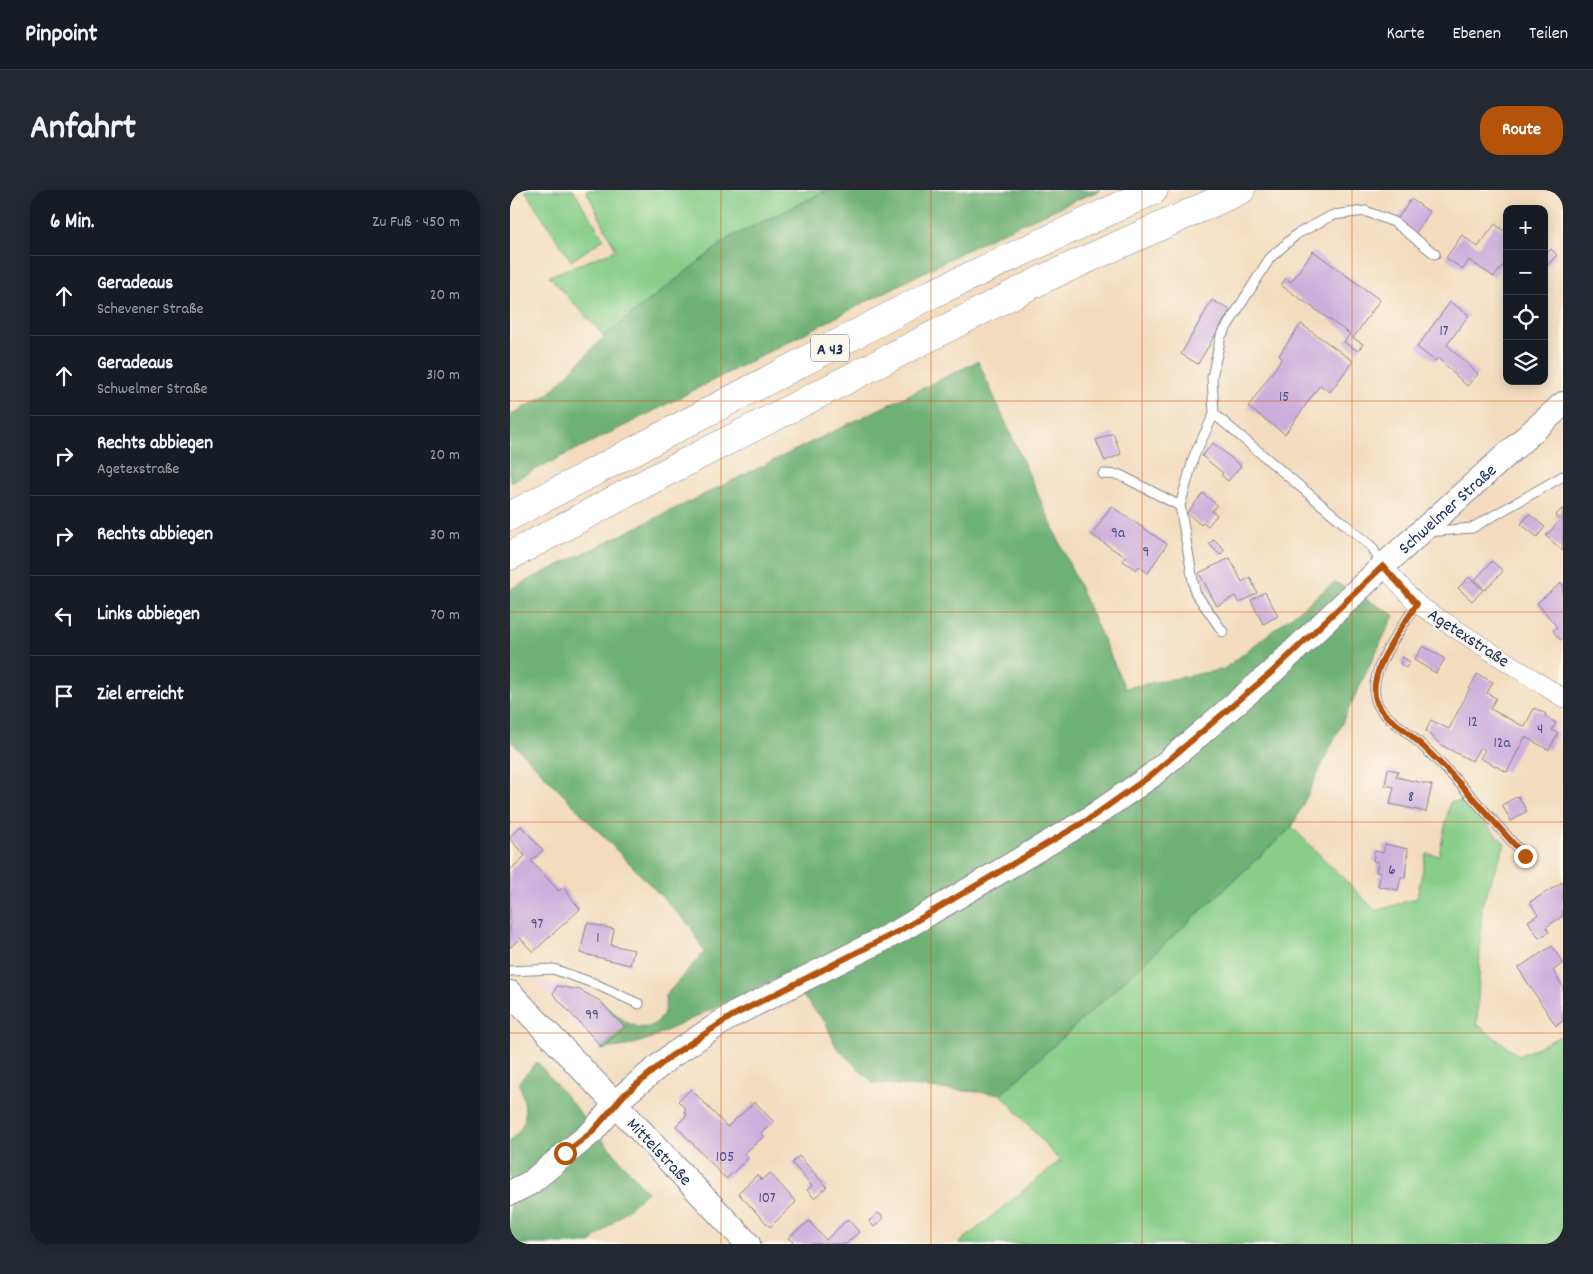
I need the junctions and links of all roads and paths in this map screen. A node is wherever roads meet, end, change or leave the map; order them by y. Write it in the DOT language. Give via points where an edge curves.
graph roads {
  1 [pos="1154,190"];
  2 [pos="1241,190"];
  3 [pos="1435,254"];
  4 [pos="1563,404"];
  5 [pos="1214,414"];
  6 [pos="1103,474"];
  7 [pos="1563,476"];
  8 [pos="1180,506"];
  9 [pos="510,516"];
  10 [pos="1420,533"];
  11 [pos="510,556"];
  12 [pos="1383,566"];
  13 [pos="1417,604"];
  14 [pos="1223,632"];
  15 [pos="1563,698"];
  16 [pos="1525,856"];
  17 [pos="510,971"];
  18 [pos="510,993"];
  19 [pos="640,1004"];
  20 [pos="616,1103"];
  21 [pos="510,1193"];
  22 [pos="748,1244"];
  1 -- 9 [label="highway, A 43" via="932,294"];
  2 -- 11 [label="highway, A 43" via="1043,279"];
  3 -- 5 [label="lane" via="1394,222 1365,211 1333,215 1296,234 1270,258 1221,336 1212,377"];
  4 -- 10 [label="main road, Schwelmer Straße"];
  5 -- 8 [label="lane" via="1194,456"];
  5 -- 12 [label="lane" via="1372,547"];
  6 -- 8 [label="lane" via="1120,475"];
  7 -- 10 [label="lane" via="1472,528"];
  8 -- 14 [label="lane" via="1195,592"];
  10 -- 12 [label="main road, Schwelmer Straße"];
  12 -- 13 [label="street, Agetexstraße"];
  12 -- 20 [label="main road, Schwelmer Straße" via="1272,672 1200,735 1150,776 1089,819 899,931 732,1016 671,1056"];
  13 -- 15 [label="street, Agetexstraße"];
  13 -- 16 [label="lane" via="1384,656 1375,683 1381,711 1432,754"];
  17 -- 19 [label="lane" via="553,969"];
  18 -- 20 [label="main road, Mittelstraße"];
  20 -- 21 [label="main road, Schwelmer Straße" via="587,1136 530,1182"];
  20 -- 22 [label="main road, Mittelstraße"];
}
